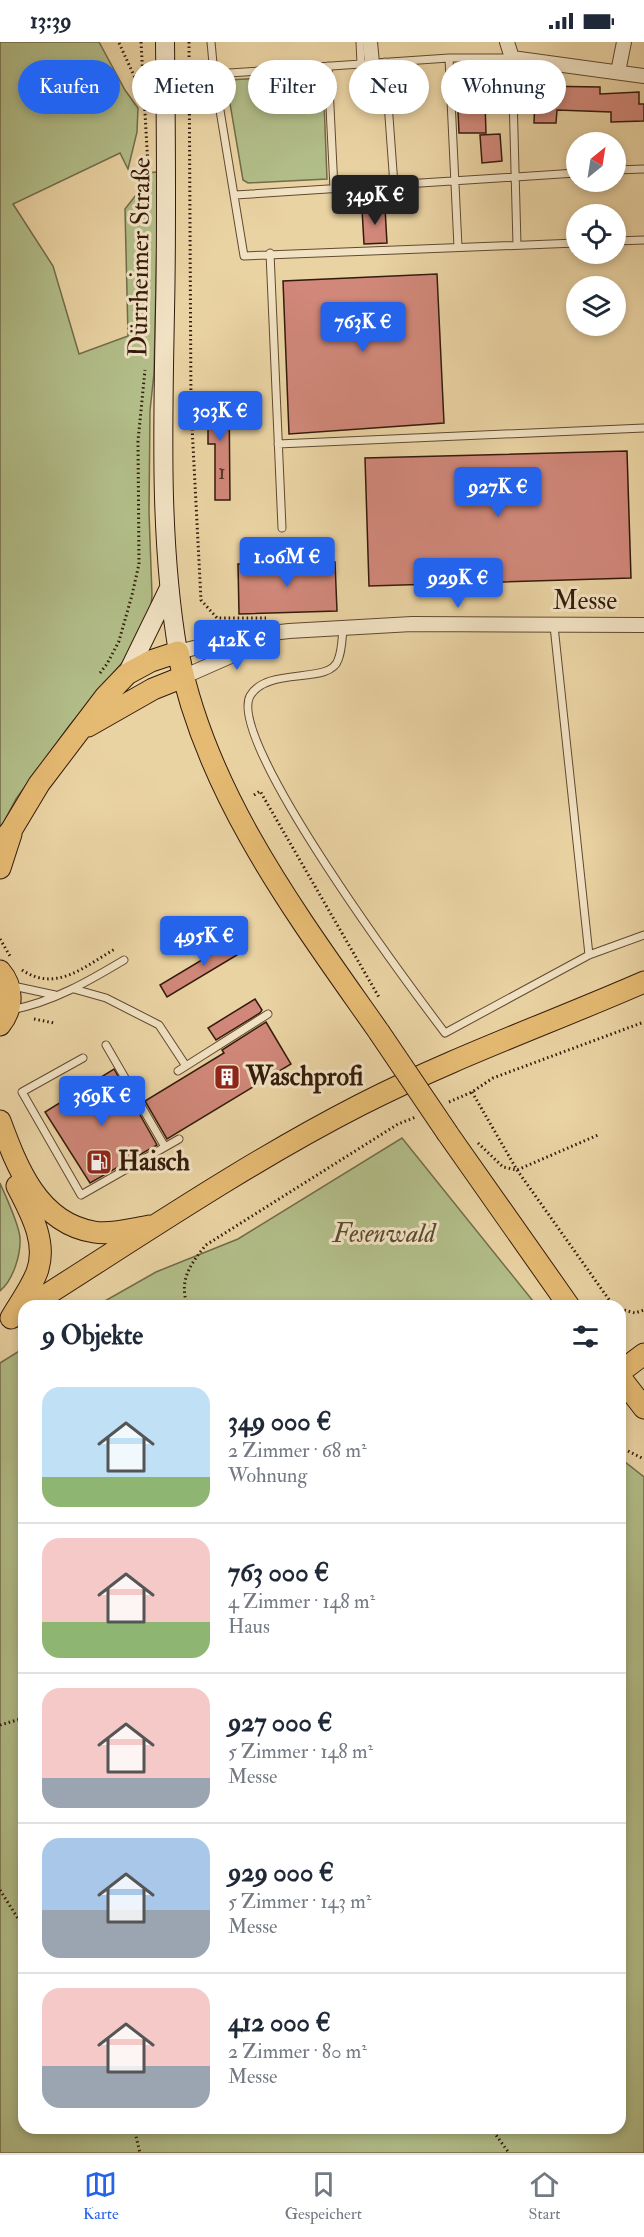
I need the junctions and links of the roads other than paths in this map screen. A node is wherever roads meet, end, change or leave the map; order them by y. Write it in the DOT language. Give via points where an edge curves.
graph roads {
  1 [pos="165,42"];
  2 [pos="211,42"];
  3 [pos="360,42"];
  4 [pos="370,42"];
  5 [pos="507,42"];
  6 [pos="624,42"];
  7 [pos="449,58"];
  8 [pos="512,58"];
  9 [pos="213,60"];
  10 [pos="371,60"];
  11 [pos="373,60"];
  12 [pos="419,60"];
  13 [pos="618,72"];
  14 [pos="644,76"];
  15 [pos="221,114"];
  16 [pos="330,114"];
  17 [pos="382,114"];
  18 [pos="644,169"];
  19 [pos="626,170"];
  20 [pos="566,174"];
  21 [pos="514,177"];
  22 [pos="454,181"];
  23 [pos="394,185"];
  24 [pos="334,189"];
  25 [pos="235,195"];
  26 [pos="644,240"];
  27 [pos="626,241"];
  28 [pos="566,243"];
  29 [pos="517,245"];
  30 [pos="458,247"];
  31 [pos="270,253"];
  32 [pos="644,428"];
  33 [pos="278,444"];
  34 [pos="282,528"];
  35 [pos="169,588"];
  36 [pos="644,625"];
  37 [pos="554,626"];
  38 [pos="343,629"];
  39 [pos="282,632"];
  40 [pos="178,652"];
  41 [pos="127,674"];
  42 [pos="183,676"];
  43 [pos="81,730"];
  44 [pos="6,837"];
  45 [pos="0,868"];
  46 [pos="644,935"];
  47 [pos="589,955"];
  48 [pos="124,960"];
  49 [pos="11,972"];
  50 [pos="644,981"];
  51 [pos="74,989"];
  52 [pos="55,995"];
  53 [pos="268,1014"];
  54 [pos="4,1018"];
  55 [pos="106,1045"];
  56 [pos="83,1058"];
  57 [pos="186,1066"];
  58 [pos="178,1071"];
  59 [pos="0,1121"];
  60 [pos="179,1139"];
  61 [pos="165,1148"];
  62 [pos="0,1150"];
  63 [pos="156,1225"];
  64 [pos="22,1300"];
  65 [pos="38,1300"];
  66 [pos="566,1300"];
  67 [pos="644,1354"];
  68 [pos="626,1368"];
  69 [pos="626,1385"];
  70 [pos="644,1408"];
  1 -- 35 [label="main road, Dürrheimer Straße" via="164,421"];
  2 -- 9 [label="lane"];
  3 -- 10 [label="lane"];
  4 -- 11 [label="street"];
  5 -- 8 [label="street"];
  6 -- 13 [label="street"];
  7 -- 8 [label="lane"];
  7 -- 12 [label="lane"];
  7 -- 22 [label="lane"];
  8 -- 13 [label="street"];
  8 -- 21 [label="lane"];
  13 -- 14 [label="street"];
  15 -- 25 [label="lane"];
  16 -- 24 [label="lane"];
  17 -- 23 [label="lane"];
  18 -- 19 [label="lane"];
  20 -- 21 [label="lane"];
  21 -- 22 [label="lane"];
  21 -- 29 [label="lane"];
  22 -- 23 [label="lane"];
  22 -- 30 [label="lane"];
  23 -- 24 [label="lane"];
  24 -- 25 [label="lane"];
  25 -- 31 [label="lane" via="244,256"];
  26 -- 27 [label="lane"];
  28 -- 29 [label="lane"];
  29 -- 30 [label="lane"];
  30 -- 31 [label="lane"];
  31 -- 33 [label="lane"];
  32 -- 33 [label="lane"];
  33 -- 34 [label="lane"];
  35 -- 40 [label="main road, Dürrheimer Straße"];
  35 -- 41 [label="main road"];
  36 -- 37 [label="street, Messe"];
  37 -- 38 [label="street, Messe" via="412,624"];
  37 -- 47 [label="lane"];
  38 -- 39 [label="street, Messe"];
  38 -- 47 [label="lane" via="338,662 331,669 270,680 258,687 247,707 252,728 277,783 333,875 445,1033"];
  39 -- 40 [label="street, Messe" via="238,637"];
  39 -- 42 [label="street, Messe"];
  40 -- 41 [label="main road"];
  40 -- 42 [label="main road"];
  41 -- 43 [label="main road"];
  42 -- 43 [label="main road"];
  42 -- 66 [label="main road, bridge" via="196,720 230,800 261,856 307,929"];
  43 -- 44 [label="main road" via="39,784"];
  44 -- 45 [label="main road"];
  46 -- 47 [label="lane"];
  48 -- 51 [label="lane"];
  49 -- 52 [label="lane"];
  49 -- 54 [label="main road" via="11,998"];
  50 -- 63 [label="main road" via="375,1097"];
  51 -- 52 [label="lane"];
  51 -- 57 [label="lane" via="106,998 159,1025"];
  52 -- 54 [label="lane"];
  53 -- 57 [label="lane"];
  55 -- 61 [label="lane"];
  56 -- 61 [label="lane" via="22,1092 81,1195"];
  57 -- 58 [label="lane"];
  59 -- 63 [label="main road" via="32,1192 46,1209 94,1232"];
  60 -- 61 [label="lane"];
  62 -- 64 [label="main road" via="36,1227 40,1249 37,1272"];
  63 -- 65 [label="main road"];
  67 -- 68 [label="main road"];
  69 -- 70 [label="main road"];
}
